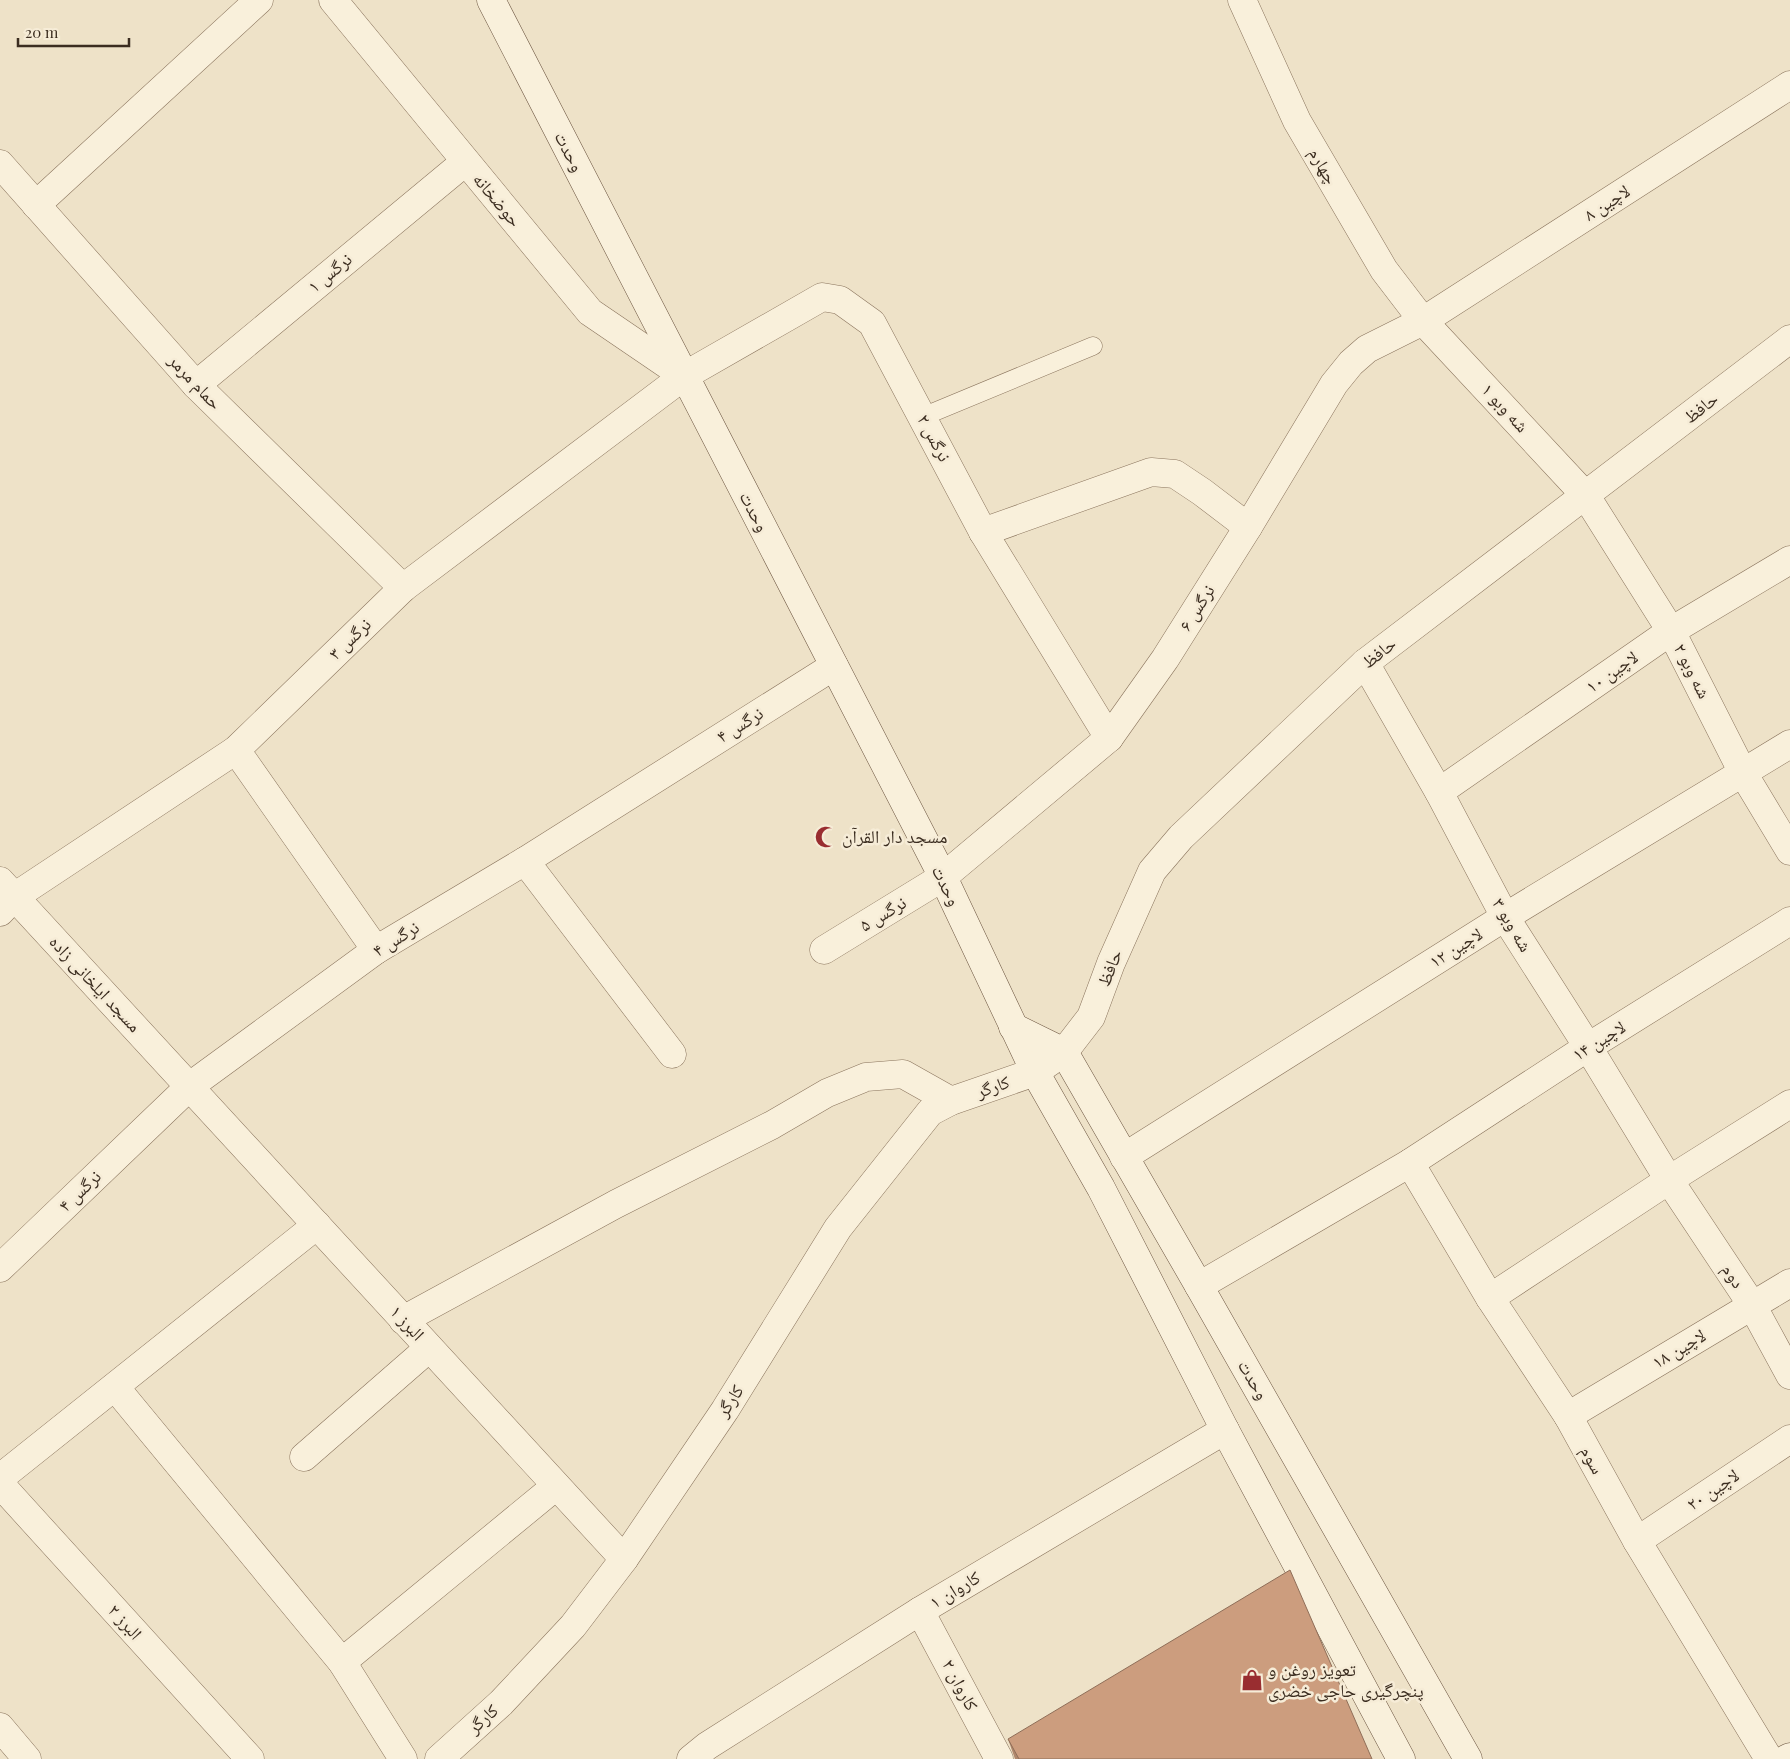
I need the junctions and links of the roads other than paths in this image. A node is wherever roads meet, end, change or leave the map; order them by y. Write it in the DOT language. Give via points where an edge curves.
graph roads {
  1 [pos="259,0"];
  2 [pos="333,0"];
  3 [pos="491,0"];
  4 [pos="1242,0"];
  5 [pos="1790,86"];
  6 [pos="465,162"];
  7 [pos="4,181"];
  8 [pos="36,205"];
  9 [pos="1424,321"];
  10 [pos="1790,340"];
  11 [pos="1093,346"];
  12 [pos="684,376"];
  13 [pos="196,385"];
  14 [pos="922,416"];
  15 [pos="1586,496"];
  16 [pos="1248,527"];
  17 [pos="983,532"];
  18 [pos="1790,560"];
  19 [pos="403,588"];
  20 [pos="1671,631"];
  21 [pos="1365,663"];
  22 [pos="834,666"];
  23 [pos="1109,738"];
  24 [pos="1790,744"];
  25 [pos="236,750"];
  26 [pos="1744,773"];
  27 [pos="1439,792"];
  28 [pos="1790,851"];
  29 [pos="525,860"];
  30 [pos="943,878"];
  31 [pos="5,897"];
  32 [pos="1505,917"];
  33 [pos="1790,921"];
  34 [pos="376,950"];
  35 [pos="824,950"];
  36 [pos="1013,1027"];
  37 [pos="1588,1047"];
  38 [pos="1064,1052"];
  39 [pos="672,1054"];
  40 [pos="1035,1072"];
  41 [pos="190,1086"];
  42 [pos="951,1101"];
  43 [pos="1790,1104"];
  44 [pos="1124,1157"];
  45 [pos="1410,1163"];
  46 [pos="1669,1180"];
  47 [pos="317,1225"];
  48 [pos="0,1268"];
  49 [pos="1790,1283"];
  50 [pos="1199,1286"];
  51 [pos="1490,1298"];
  52 [pos="1752,1305"];
  53 [pos="403,1320"];
  54 [pos="429,1348"];
  55 [pos="1790,1375"];
  56 [pos="115,1387"];
  57 [pos="1568,1416"];
  58 [pos="1225,1430"];
  59 [pos="1790,1439"];
  60 [pos="304,1456"];
  61 [pos="0,1478"];
  62 [pos="0,1484"];
  63 [pos="556,1486"];
  64 [pos="1636,1541"];
  65 [pos="624,1559"];
  66 [pos="920,1611"];
  67 [pos="342,1662"];
  68 [pos="0,1727"];
  69 [pos="704,1755"];
  70 [pos="1790,1757"];
  71 [pos="1469,1758"];
  72 [pos="27,1759"];
  73 [pos="250,1759"];
  74 [pos="403,1759"];
  75 [pos="439,1759"];
  76 [pos="999,1759"];
  77 [pos="1401,1759"];
  78 [pos="1769,1759"];
  79 [pos="1786,1759"];
  1 -- 8 [label="street"];
  2 -- 6 [label="street, حوضخانه"];
  3 -- 12 [label="street, وحدت"];
  4 -- 9 [label="street, چهارم" via="1297,121 1384,270"];
  5 -- 9 [label="street, لاچین ۸"];
  6 -- 12 [label="street, حوضخانه" via="590,312"];
  6 -- 13 [label="street, نرگس ۱"];
  7 -- 8 [label="street, حمام مرمر"];
  8 -- 13 [label="street, حمام مرمر"];
  9 -- 15 [label="street, شه وبو ۱"];
  9 -- 16 [label="street, نرگس ۶" via="1367,349 1351,363 1334,384"];
  10 -- 15 [label="street, حافظ"];
  11 -- 14 [label="lane"];
  12 -- 14 [label="street, نرگس ۲" via="822,297 840,300 872,323"];
  12 -- 19 [label="street, نرگس ۳"];
  12 -- 22 [label="street, وحدت"];
  13 -- 19 [label="street, حمام مرمر"];
  14 -- 17 [label="street, نرگس ۲"];
  15 -- 20 [label="street, شه وبو ۲"];
  15 -- 21 [label="street, حافظ"];
  16 -- 17 [label="street" via="1175,474 1152,472"];
  16 -- 23 [label="street, نرگس ۶" via="1165,659"];
  17 -- 23 [label="street, نرگس ۲"];
  18 -- 20 [label="street, لاچین ۱۰"];
  19 -- 25 [label="street, نرگس ۳"];
  20 -- 26 [label="street, شه وبو ۲"];
  20 -- 27 [label="street, لاچین ۱۰"];
  21 -- 27 [label="street, شه وبو ۳"];
  21 -- 38 [label="street, حافظ" via="1181,837 1152,871 1091,1017"];
  22 -- 29 [label="street, نرگس ۴"];
  22 -- 30 [label="street, وحدت"];
  23 -- 30 [label="street, نرگس ۶"];
  24 -- 26 [label="street, لاچین ۱۲"];
  25 -- 31 [label="street, نرگس ۳"];
  25 -- 34 [label="street"];
  26 -- 28 [label="street, شه وبو ۲"];
  26 -- 32 [label="street, لاچین ۱۲"];
  27 -- 32 [label="street, شه وبو ۳"];
  29 -- 34 [label="street, نرگس ۴"];
  29 -- 39 [label="street"];
  30 -- 35 [label="street, نرگس ۵"];
  30 -- 36 [label="street, وحدت"];
  31 -- 41 [label="street, مسجد ایلخانی زاده"];
  32 -- 37 [label="street, شه وبو ۳"];
  32 -- 44 [label="street, لاچین ۱۲"];
  33 -- 37 [label="street, لاچین ۱۴"];
  34 -- 41 [label="street, نرگس ۴"];
  36 -- 38 [label="street"];
  36 -- 40 [label="street, وحدت"];
  37 -- 45 [label="street, لاچین ۱۴"];
  37 -- 46 [label="street, شه وبو ۳"];
  38 -- 40 [label="street, حافظ"];
  38 -- 44 [label="street, وحدت"];
  40 -- 42 [label="street, کارگر"];
  40 -- 58 [label="street, وحدت" via="1101,1188"];
  41 -- 47 [label="street, البرز ۱"];
  41 -- 48 [label="street, نرگس ۴"];
  42 -- 53 [label="street" via="904,1074 866,1077 827,1093"];
  42 -- 65 [label="street, کارگر" via="930,1112 838,1228 725,1410"];
  43 -- 46 [label="street"];
  44 -- 50 [label="street, وحدت"];
  45 -- 50 [label="street, لاچین ۱۴"];
  45 -- 51 [label="street, سوم"];
  46 -- 51 [label="street"];
  46 -- 52 [label="street, دوم"];
  47 -- 53 [label="street, البرز ۱"];
  47 -- 56 [label="street"];
  49 -- 52 [label="street, لاچین ۱۸"];
  50 -- 71 [label="street, وحدت"];
  51 -- 57 [label="street, سوم"];
  52 -- 55 [label="street, دوم"];
  52 -- 57 [label="street, لاچین ۱۸"];
  53 -- 54 [label="street, البرز ۱"];
  54 -- 60 [label="street"];
  54 -- 63 [label="street, البرز ۱"];
  56 -- 61 [label="street"];
  56 -- 67 [label="street"];
  57 -- 64 [label="street, سوم"];
  58 -- 66 [label="street, کاروان ۱"];
  58 -- 77 [label="street, وحدت"];
  59 -- 64 [label="street, لاچین ۲۰"];
  62 -- 73 [label="street, البرز ۲"];
  63 -- 65 [label="street, البرز ۱"];
  63 -- 67 [label="street"];
  64 -- 78 [label="street, سوم"];
  65 -- 75 [label="street, کارگر" via="573,1626 501,1703"];
  66 -- 69 [label="street, کاروان ۱"];
  66 -- 76 [label="street, کاروان ۲"];
  67 -- 74 [label="street"];
  68 -- 72 [label="street"];
  70 -- 79 [label="street"];
}
